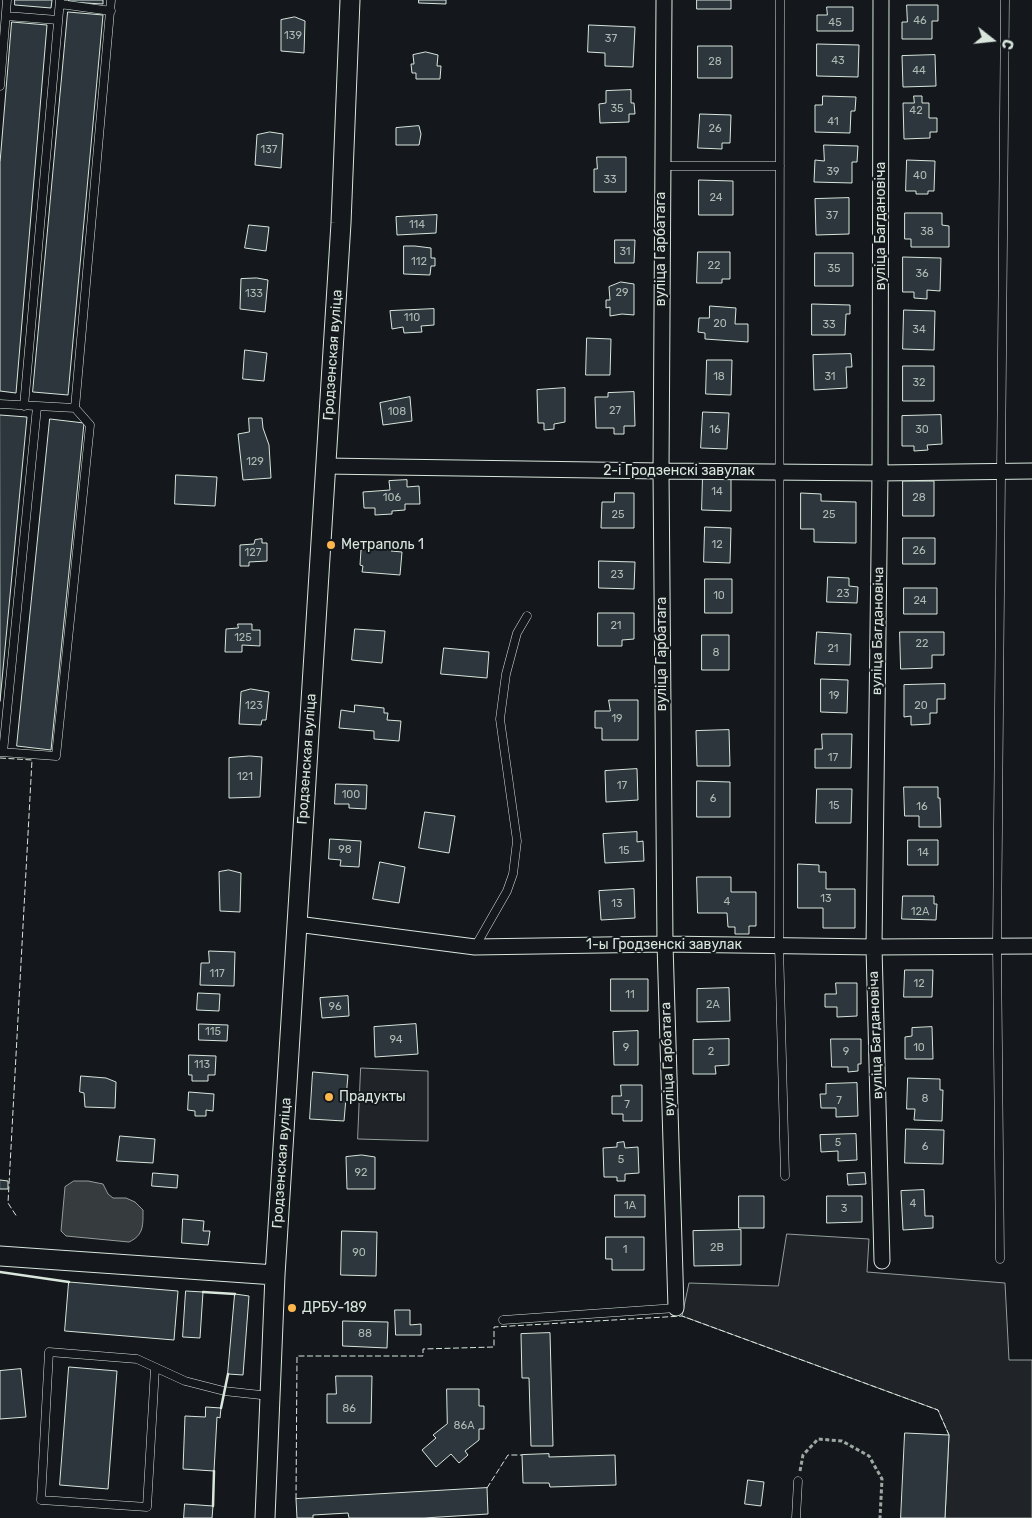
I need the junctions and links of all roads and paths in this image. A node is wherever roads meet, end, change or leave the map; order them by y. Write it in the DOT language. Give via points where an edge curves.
graph roads {
  1 [pos="7,0"];
  2 [pos="111,0"];
  3 [pos="350,0"];
  4 [pos="664,0"];
  5 [pos="780,0"];
  6 [pos="881,0"];
  7 [pos="1005,0"];
  8 [pos="60,2"];
  9 [pos="111,11"];
  10 [pos="6,16"];
  11 [pos="58,20"];
  12 [pos="2,33"];
  13 [pos="0,86"];
  14 [pos="662,166"];
  15 [pos="780,166"];
  16 [pos="0,404"];
  17 [pos="24,406"];
  18 [pos="37,407"];
  19 [pos="76,408"];
  20 [pos="326,466"];
  21 [pos="661,471"];
  22 [pos="780,471"];
  23 [pos="1001,471"];
  24 [pos="1032,471"];
  25 [pos="880,472"];
  26 [pos="527,616"];
  27 [pos="2,752"];
  28 [pos="297,924"];
  29 [pos="665,944"];
  30 [pos="779,945"];
  31 [pos="997,945"];
  32 [pos="1032,946"];
  33 [pos="475,947"];
  34 [pos="874,947"];
  35 [pos="785,1176"];
  36 [pos="0,1256"];
  37 [pos="1000,1259"];
  38 [pos="882,1261"];
  39 [pos="275,1275"];
  40 [pos="676,1308"];
  41 [pos="503,1320"];
  42 [pos="155,1368"];
  43 [pos="270,1396"];
  44 [pos="798,1481"];
  45 [pos="265,1518"];
  46 [pos="796,1518"];
  47 [pos="880,1518"];
  1 -- 10 [label="lane"];
  2 -- 9 [label="lane"];
  3 -- 20 [label="street, Гродзенская вуліца"];
  4 -- 14 [label="street, вуліца Гарбатага"];
  5 -- 15 [label="lane"];
  6 -- 25 [label="street, вуліца Багдановіча"];
  7 -- 23 [label="lane"];
  8 -- 9 [label="lane"];
  8 -- 11 [label="lane"];
  9 -- 19 [label="lane"];
  10 -- 11 [label="lane"];
  10 -- 12 [label="lane"];
  11 -- 17 [label="lane"];
  12 -- 13 [label="lane"];
  14 -- 15 [label="lane"];
  14 -- 21 [label="street, вуліца Гарбатага"];
  15 -- 22 [label="lane"];
  16 -- 17 [label="lane"];
  17 -- 18 [label="lane"];
  18 -- 19 [label="lane"];
  18 -- 27 [label="lane"];
  19 -- 27 [label="lane" via="90,425 56,756"];
  20 -- 21 [label="street, 2-і Гродзенскі завулак"];
  20 -- 28 [label="street, Гродзенская вуліца"];
  21 -- 22 [label="street, 2-і Гродзенскі завулак"];
  21 -- 29 [label="street, вуліца Гарбатага"];
  22 -- 25 [label="street, 2-і Гродзенскі завулак"];
  22 -- 30 [label="lane"];
  23 -- 24 [label="street, 2-і Гродзенскі завулак"];
  23 -- 25 [label="street, 2-і Гродзенскі завулак"];
  23 -- 31 [label="lane"];
  25 -- 34 [label="street, вуліца Багдановіча"];
  26 -- 33 [label="lane" via="517,633 506,674 500,719 517,841 513,874 507,891"];
  28 -- 33 [label="street, 1-ы Гродзенскі завулак"];
  28 -- 39 [label="street, Гродзенская вуліца"];
  29 -- 30 [label="street, 1-ы Гродзенскі завулак"];
  29 -- 33 [label="street, 1-ы Гродзенскі завулак"];
  29 -- 40 [label="street, вуліца Гарбатага"];
  30 -- 34 [label="street, 1-ы Гродзенскі завулак"];
  30 -- 35 [label="lane"];
  31 -- 32 [label="street, 1-ы Гродзенскі завулак"];
  31 -- 34 [label="street, 1-ы Гродзенскі завулак"];
  31 -- 37 [label="lane"];
  34 -- 38 [label="street, вуліца Багдановіча"];
  36 -- 39 [label="street"];
  39 -- 43 [label="street, Гродзенская вуліца"];
  40 -- 41 [label="lane"];
  42 -- 42 [label="lane" via="137,1359 49,1352 41,1500 147,1507"];
  42 -- 43 [label="lane" via="184,1382"];
  43 -- 45 [label="street, Гродзенская вуліца"];
  44 -- 46 [label="lane"];
  44 -- 47 [label="path" via="803,1455 818,1439 842,1441 869,1456 882,1479"];
}
